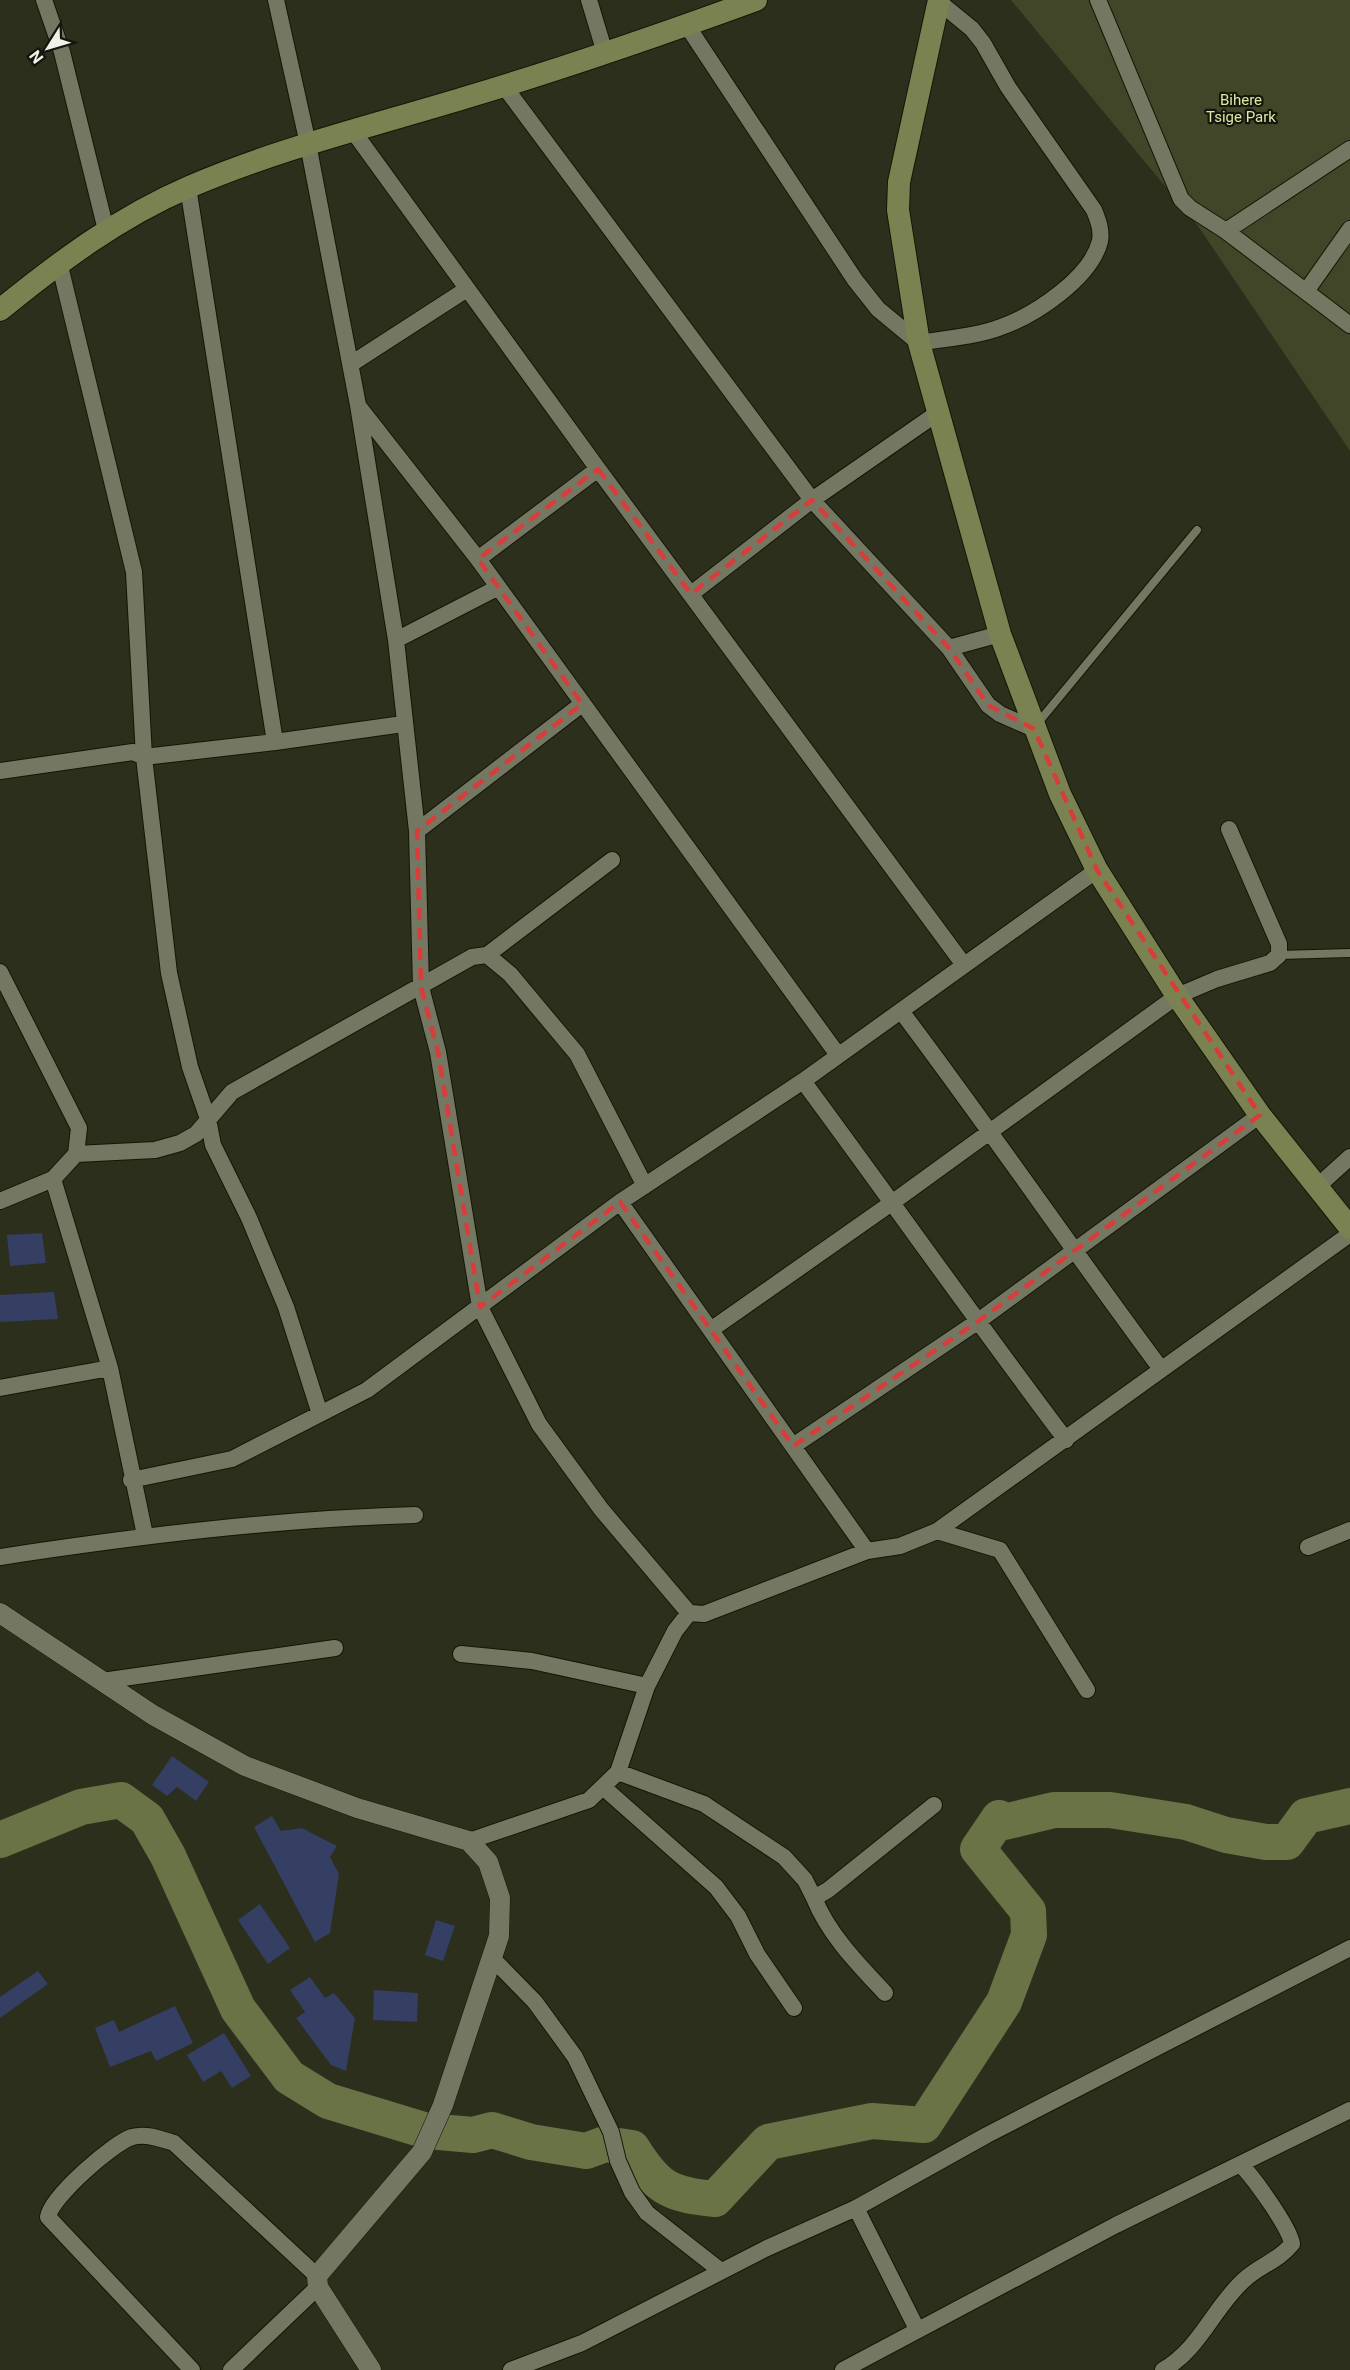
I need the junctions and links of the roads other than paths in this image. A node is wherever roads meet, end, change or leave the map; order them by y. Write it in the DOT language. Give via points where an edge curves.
graph roads {
  1 [pos="44,0"];
  2 [pos="276,0"];
  3 [pos="589,0"];
  4 [pos="756,0"];
  5 [pos="1098,0"];
  6 [pos="939,1"];
  7 [pos="686,24"];
  8 [pos="605,53"];
  9 [pos="504,86"];
  10 [pos="353,131"];
  11 [pos="308,144"];
  12 [pos="1350,150"];
  13 [pos="188,187"];
  14 [pos="1350,229"];
  15 [pos="106,230"];
  16 [pos="1226,231"];
  17 [pos="59,262"];
  18 [pos="467,289"];
  19 [pos="1307,290"];
  20 [pos="0,310"];
  21 [pos="1350,325"];
  22 [pos="919,343"];
  23 [pos="351,364"];
  24 [pos="358,405"];
  25 [pos="939,412"];
  26 [pos="598,470"];
  27 [pos="812,500"];
  28 [pos="1197,530"];
  29 [pos="478,559"];
  30 [pos="497,588"];
  31 [pos="691,594"];
  32 [pos="1000,634"];
  33 [pos="396,640"];
  34 [pos="949,648"];
  35 [pos="582,704"];
  36 [pos="403,724"];
  37 [pos="1034,729"];
  38 [pos="275,742"];
  39 [pos="144,757"];
  40 [pos="0,771"];
  41 [pos="1229,829"];
  42 [pos="417,831"];
  43 [pos="612,860"];
  44 [pos="1097,870"];
  45 [pos="1350,953"];
  46 [pos="487,955"];
  47 [pos="1279,956"];
  48 [pos="964,965"];
  49 [pos="0,972"];
  50 [pos="421,987"];
  51 [pos="1177,996"];
  52 [pos="901,1011"];
  53 [pos="838,1055"];
  54 [pos="803,1081"];
  55 [pos="1260,1115"];
  56 [pos="208,1119"];
  57 [pos="991,1131"];
  58 [pos="76,1154"];
  59 [pos="1350,1157"];
  60 [pos="53,1179"];
  61 [pos="645,1186"];
  62 [pos="1318,1186"];
  63 [pos="0,1201"];
  64 [pos="620,1202"];
  65 [pos="893,1202"];
  66 [pos="1350,1228"];
  67 [pos="1350,1234"];
  68 [pos="1073,1251"];
  69 [pos="480,1307"];
  70 [pos="977,1322"];
  71 [pos="712,1329"];
  72 [pos="110,1368"];
  73 [pos="1161,1369"];
  74 [pos="0,1388"];
  75 [pos="320,1414"];
  76 [pos="1066,1440"];
  77 [pos="793,1446"];
  78 [pos="132,1480"];
  79 [pos="415,1515"];
  80 [pos="1350,1530"];
  81 [pos="937,1531"];
  82 [pos="145,1535"];
  83 [pos="1308,1548"];
  84 [pos="867,1551"];
  85 [pos="0,1557"];
  86 [pos="0,1613"];
  87 [pos="689,1613"];
  88 [pos="335,1647"];
  89 [pos="461,1654"];
  90 [pos="102,1681"];
  91 [pos="647,1686"];
  92 [pos="1087,1690"];
  93 [pos="618,1772"];
  94 [pos="603,1786"];
  95 [pos="934,1805"];
  96 [pos="468,1841"];
  97 [pos="814,1898"];
  98 [pos="1350,1948"];
  99 [pos="492,1958"];
  100 [pos="885,1993"];
  101 [pos="794,2008"];
  102 [pos="1350,2110"];
  103 [pos="1241,2165"];
  104 [pos="856,2208"];
  105 [pos="721,2271"];
  106 [pos="318,2281"];
  107 [pos="917,2329"];
  108 [pos="192,2370"];
  109 [pos="231,2370"];
  110 [pos="371,2370"];
  111 [pos="511,2370"];
  112 [pos="843,2370"];
  113 [pos="1163,2370"];
  1 -- 15 [label="street" via="62,52"];
  2 -- 11 [label="street"];
  3 -- 8 [label="street"];
  4 -- 7 [label="main road"];
  5 -- 16 [label="street" via="1173,183 1190,208"];
  6 -- 22 [label="main road" via="899,182 898,210"];
  6 -- 22 [label="street" via="983,43 1008,87 1094,210 1100,239 1084,269 1047,303 1002,327"];
  7 -- 8 [label="main road"];
  7 -- 22 [label="street" via="855,280 878,309"];
  8 -- 9 [label="main road"];
  9 -- 10 [label="main road"];
  9 -- 27 [label="street"];
  10 -- 11 [label="main road"];
  10 -- 18 [label="street"];
  11 -- 13 [label="main road"];
  11 -- 23 [label="street"];
  12 -- 16 [label="street"];
  13 -- 15 [label="main road"];
  13 -- 38 [label="street"];
  14 -- 19 [label="street"];
  15 -- 17 [label="main road"];
  16 -- 19 [label="street"];
  17 -- 20 [label="main road"];
  17 -- 39 [label="street" via="134,572"];
  18 -- 23 [label="street"];
  18 -- 26 [label="street"];
  19 -- 21 [label="street"];
  22 -- 25 [label="main road"];
  23 -- 24 [label="street"];
  24 -- 29 [label="street"];
  24 -- 33 [label="street"];
  25 -- 27 [label="street"];
  25 -- 32 [label="main road"];
  26 -- 29 [label="street"];
  26 -- 31 [label="street"];
  27 -- 31 [label="street"];
  27 -- 34 [label="street"];
  28 -- 37 [label="lane"];
  29 -- 30 [label="street"];
  30 -- 33 [label="street"];
  30 -- 35 [label="street"];
  31 -- 48 [label="street"];
  32 -- 34 [label="street"];
  32 -- 37 [label="main road"];
  33 -- 36 [label="street"];
  34 -- 37 [label="street" via="988,705"];
  35 -- 42 [label="street"];
  35 -- 53 [label="street"];
  36 -- 38 [label="street"];
  36 -- 42 [label="street"];
  37 -- 44 [label="main road"];
  38 -- 39 [label="street"];
  39 -- 40 [label="street" via="133,752"];
  39 -- 56 [label="street" via="169,973 190,1067"];
  41 -- 47 [label="street" via="1280,944"];
  42 -- 50 [label="street"];
  43 -- 46 [label="street"];
  44 -- 48 [label="street"];
  44 -- 51 [label="main road"];
  45 -- 47 [label="lane"];
  46 -- 50 [label="street" via="472,957"];
  46 -- 61 [label="street" via="510,974 577,1054"];
  47 -- 51 [label="street" via="1270,963"];
  48 -- 52 [label="street"];
  49 -- 58 [label="street" via="78,1128"];
  50 -- 56 [label="street" via="232,1092"];
  50 -- 69 [label="street" via="438,1053"];
  51 -- 55 [label="main road"];
  51 -- 57 [label="street"];
  52 -- 53 [label="street"];
  52 -- 57 [label="street"];
  53 -- 54 [label="street"];
  54 -- 61 [label="street"];
  54 -- 65 [label="street"];
  55 -- 62 [label="main road"];
  55 -- 68 [label="street"];
  56 -- 58 [label="street" via="196,1134 164,1147"];
  56 -- 75 [label="street" via="213,1145 286,1307"];
  57 -- 65 [label="street"];
  57 -- 68 [label="street"];
  58 -- 60 [label="street"];
  59 -- 62 [label="street"];
  60 -- 63 [label="street"];
  60 -- 72 [label="street"];
  61 -- 64 [label="street"];
  62 -- 66 [label="main road"];
  64 -- 69 [label="street"];
  64 -- 71 [label="street"];
  65 -- 70 [label="street"];
  65 -- 71 [label="street"];
  67 -- 73 [label="street"];
  68 -- 70 [label="street"];
  68 -- 73 [label="street"];
  69 -- 75 [label="street" via="367,1390"];
  69 -- 87 [label="street" via="539,1424 601,1509"];
  70 -- 76 [label="street"];
  70 -- 77 [label="street"];
  71 -- 77 [label="street"];
  72 -- 74 [label="street"];
  72 -- 78 [label="street"];
  73 -- 76 [label="street"];
  75 -- 78 [label="street" via="232,1459"];
  76 -- 81 [label="street"];
  77 -- 84 [label="street"];
  78 -- 82 [label="street"];
  79 -- 82 [label="street"];
  80 -- 83 [label="street"];
  81 -- 84 [label="street" via="900,1546"];
  81 -- 92 [label="street" via="1000,1550"];
  82 -- 85 [label="street"];
  84 -- 87 [label="street" via="704,1614"];
  86 -- 90 [label="street"];
  87 -- 91 [label="street" via="675,1631"];
  88 -- 90 [label="street"];
  89 -- 91 [label="street" via="532,1661"];
  90 -- 96 [label="street" via="153,1715 245,1766 357,1808"];
  91 -- 93 [label="street"];
  93 -- 94 [label="street"];
  93 -- 97 [label="street" via="704,1804 784,1857 805,1880"];
  94 -- 96 [label="street" via="589,1800"];
  94 -- 101 [label="street" via="716,1887"];
  95 -- 97 [label="street"];
  96 -- 99 [label="street" via="488,1862 500,1898 499,1936"];
  97 -- 100 [label="street" via="822,1917 848,1953"];
  98 -- 104 [label="street" via="987,2135"];
  99 -- 105 [label="street" via="535,2002 575,2057 611,2132 632,2192 647,2213"];
  99 -- 106 [label="street" via="443,2105 423,2152"];
  102 -- 103 [label="street"];
  103 -- 107 [label="street"];
  103 -- 113 [label="street" via="1260,2185 1273,2211 1291,2233 1292,2244 1281,2258 1245,2278 1200,2337"];
  104 -- 105 [label="street"];
  104 -- 107 [label="street"];
  105 -- 111 [label="street" via="582,2343"];
  106 -- 108 [label="street" via="174,2143 152,2136 132,2137 82,2172 54,2202 48,2217"];
  106 -- 109 [label="street"];
  106 -- 110 [label="street"];
  107 -- 112 [label="street"];
}
